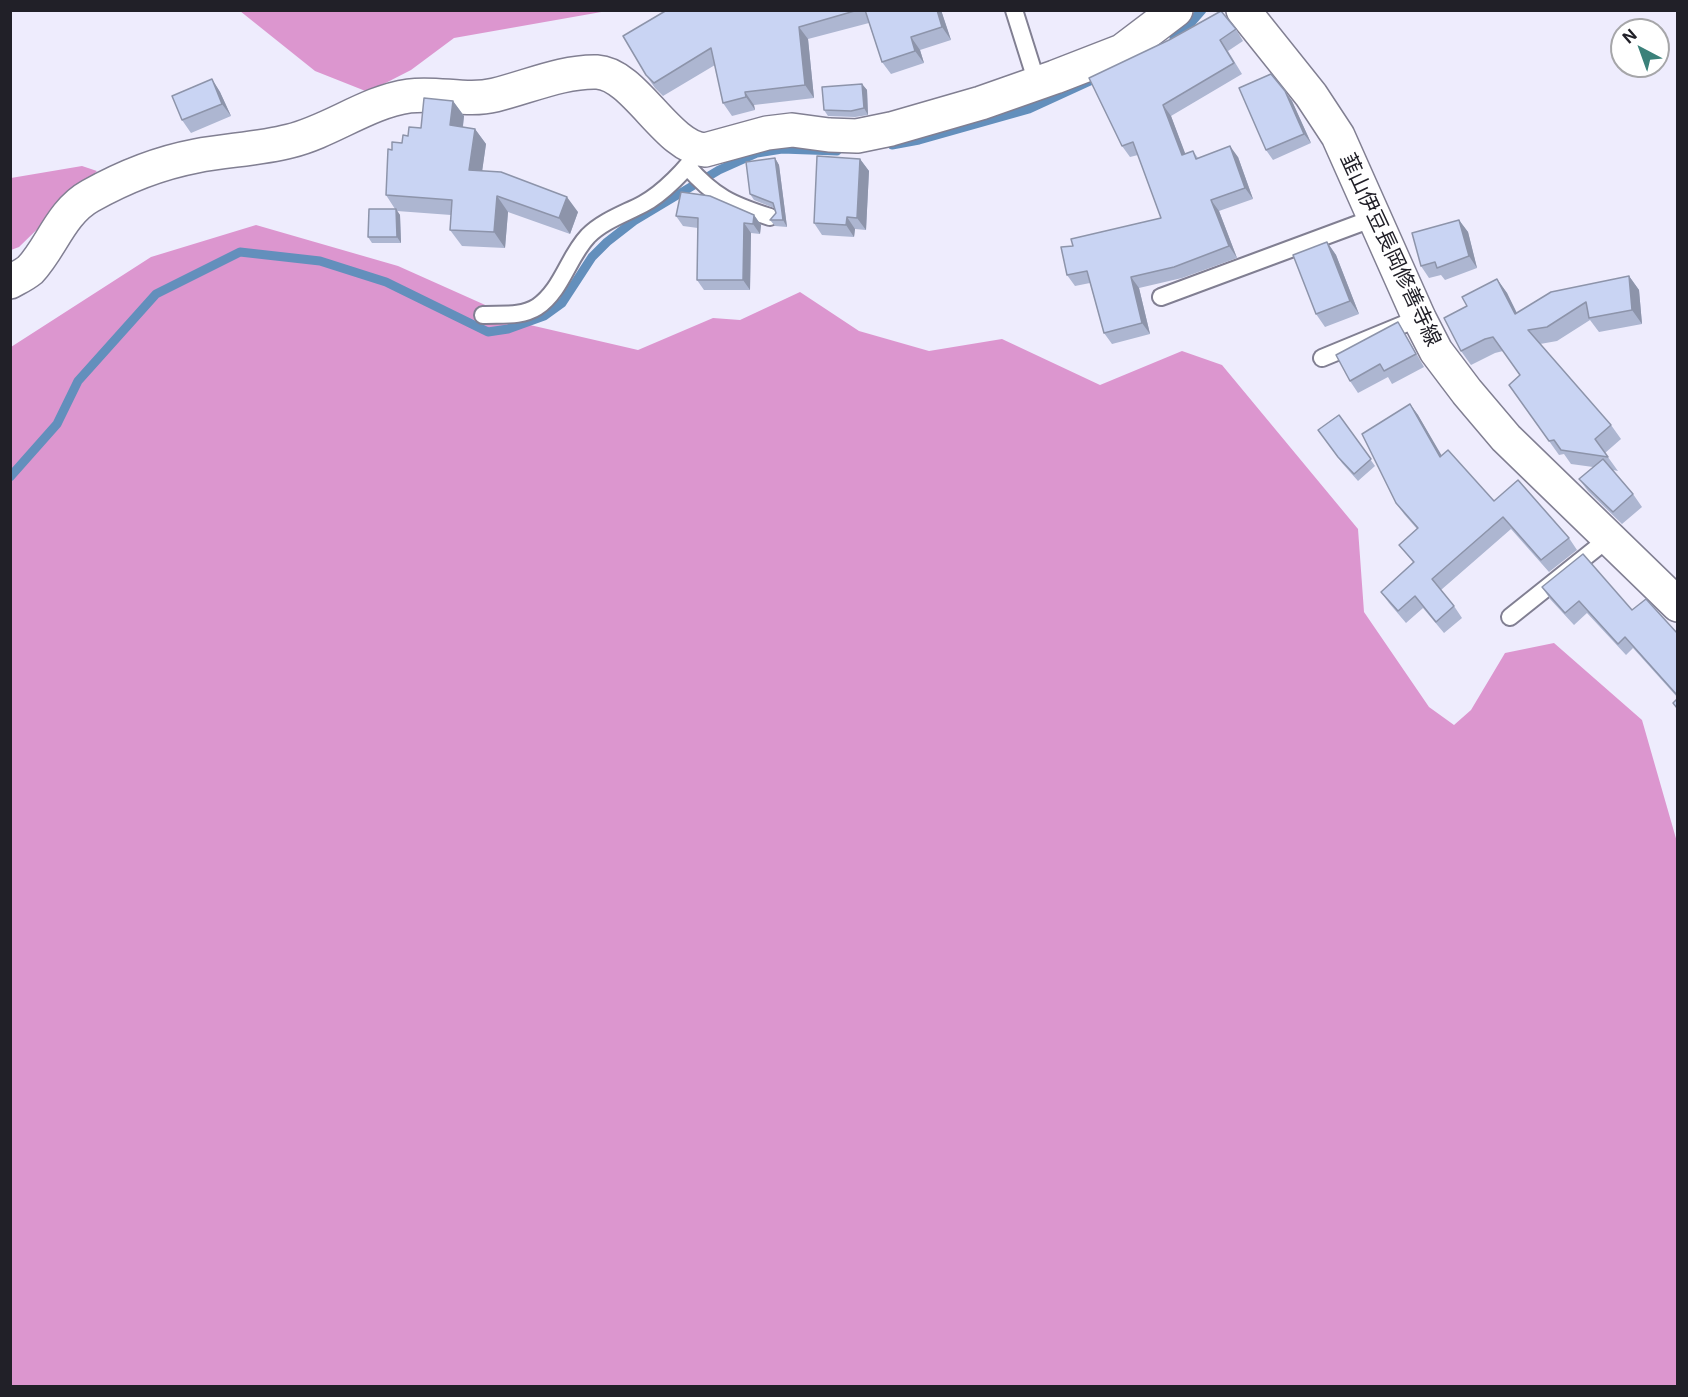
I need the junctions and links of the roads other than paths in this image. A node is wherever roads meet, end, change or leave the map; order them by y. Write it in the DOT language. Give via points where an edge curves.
graph roads {
  1 [pos="1014,10"];
  2 [pos="1176,10"];
  3 [pos="1243,10"];
  4 [pos="1037,83"];
  5 [pos="693,163"];
  6 [pos="770,217"];
  7 [pos="1374,218"];
  8 [pos="10,282"];
  9 [pos="1161,297"];
  10 [pos="483,315"];
  11 [pos="1419,318"];
  12 [pos="1323,358"];
  13 [pos="1609,538"];
  14 [pos="1677,605"];
  15 [pos="1510,617"];
  1 -- 4 [label="lane"];
  2 -- 4 [label="street" via="1122,51"];
  3 -- 7 [label="street, 韮山伊豆長岡修善寺線" via="1311,95 1338,136"];
  4 -- 5 [label="street" via="981,103 857,136 766,133 705,150"];
  5 -- 6 [label="lane" via="706,188 744,209"];
  5 -- 8 [label="street" via="680,138 622,84 599,72 571,75 494,95 410,96 290,141 160,165 90,196 72,211 31,269"];
  5 -- 10 [label="lane" via="646,203 599,226 586,238 554,290 539,305 525,314"];
  7 -- 9 [label="lane"];
  7 -- 11 [label="street, 韮山伊豆長岡修善寺線"];
  11 -- 12 [label="lane"];
  11 -- 13 [label="street, 韮山伊豆長岡修善寺線" via="1436,351 1467,393 1506,438"];
  13 -- 14 [label="street, 韮山伊豆長岡修善寺線"];
  13 -- 15 [label="lane"];
}
